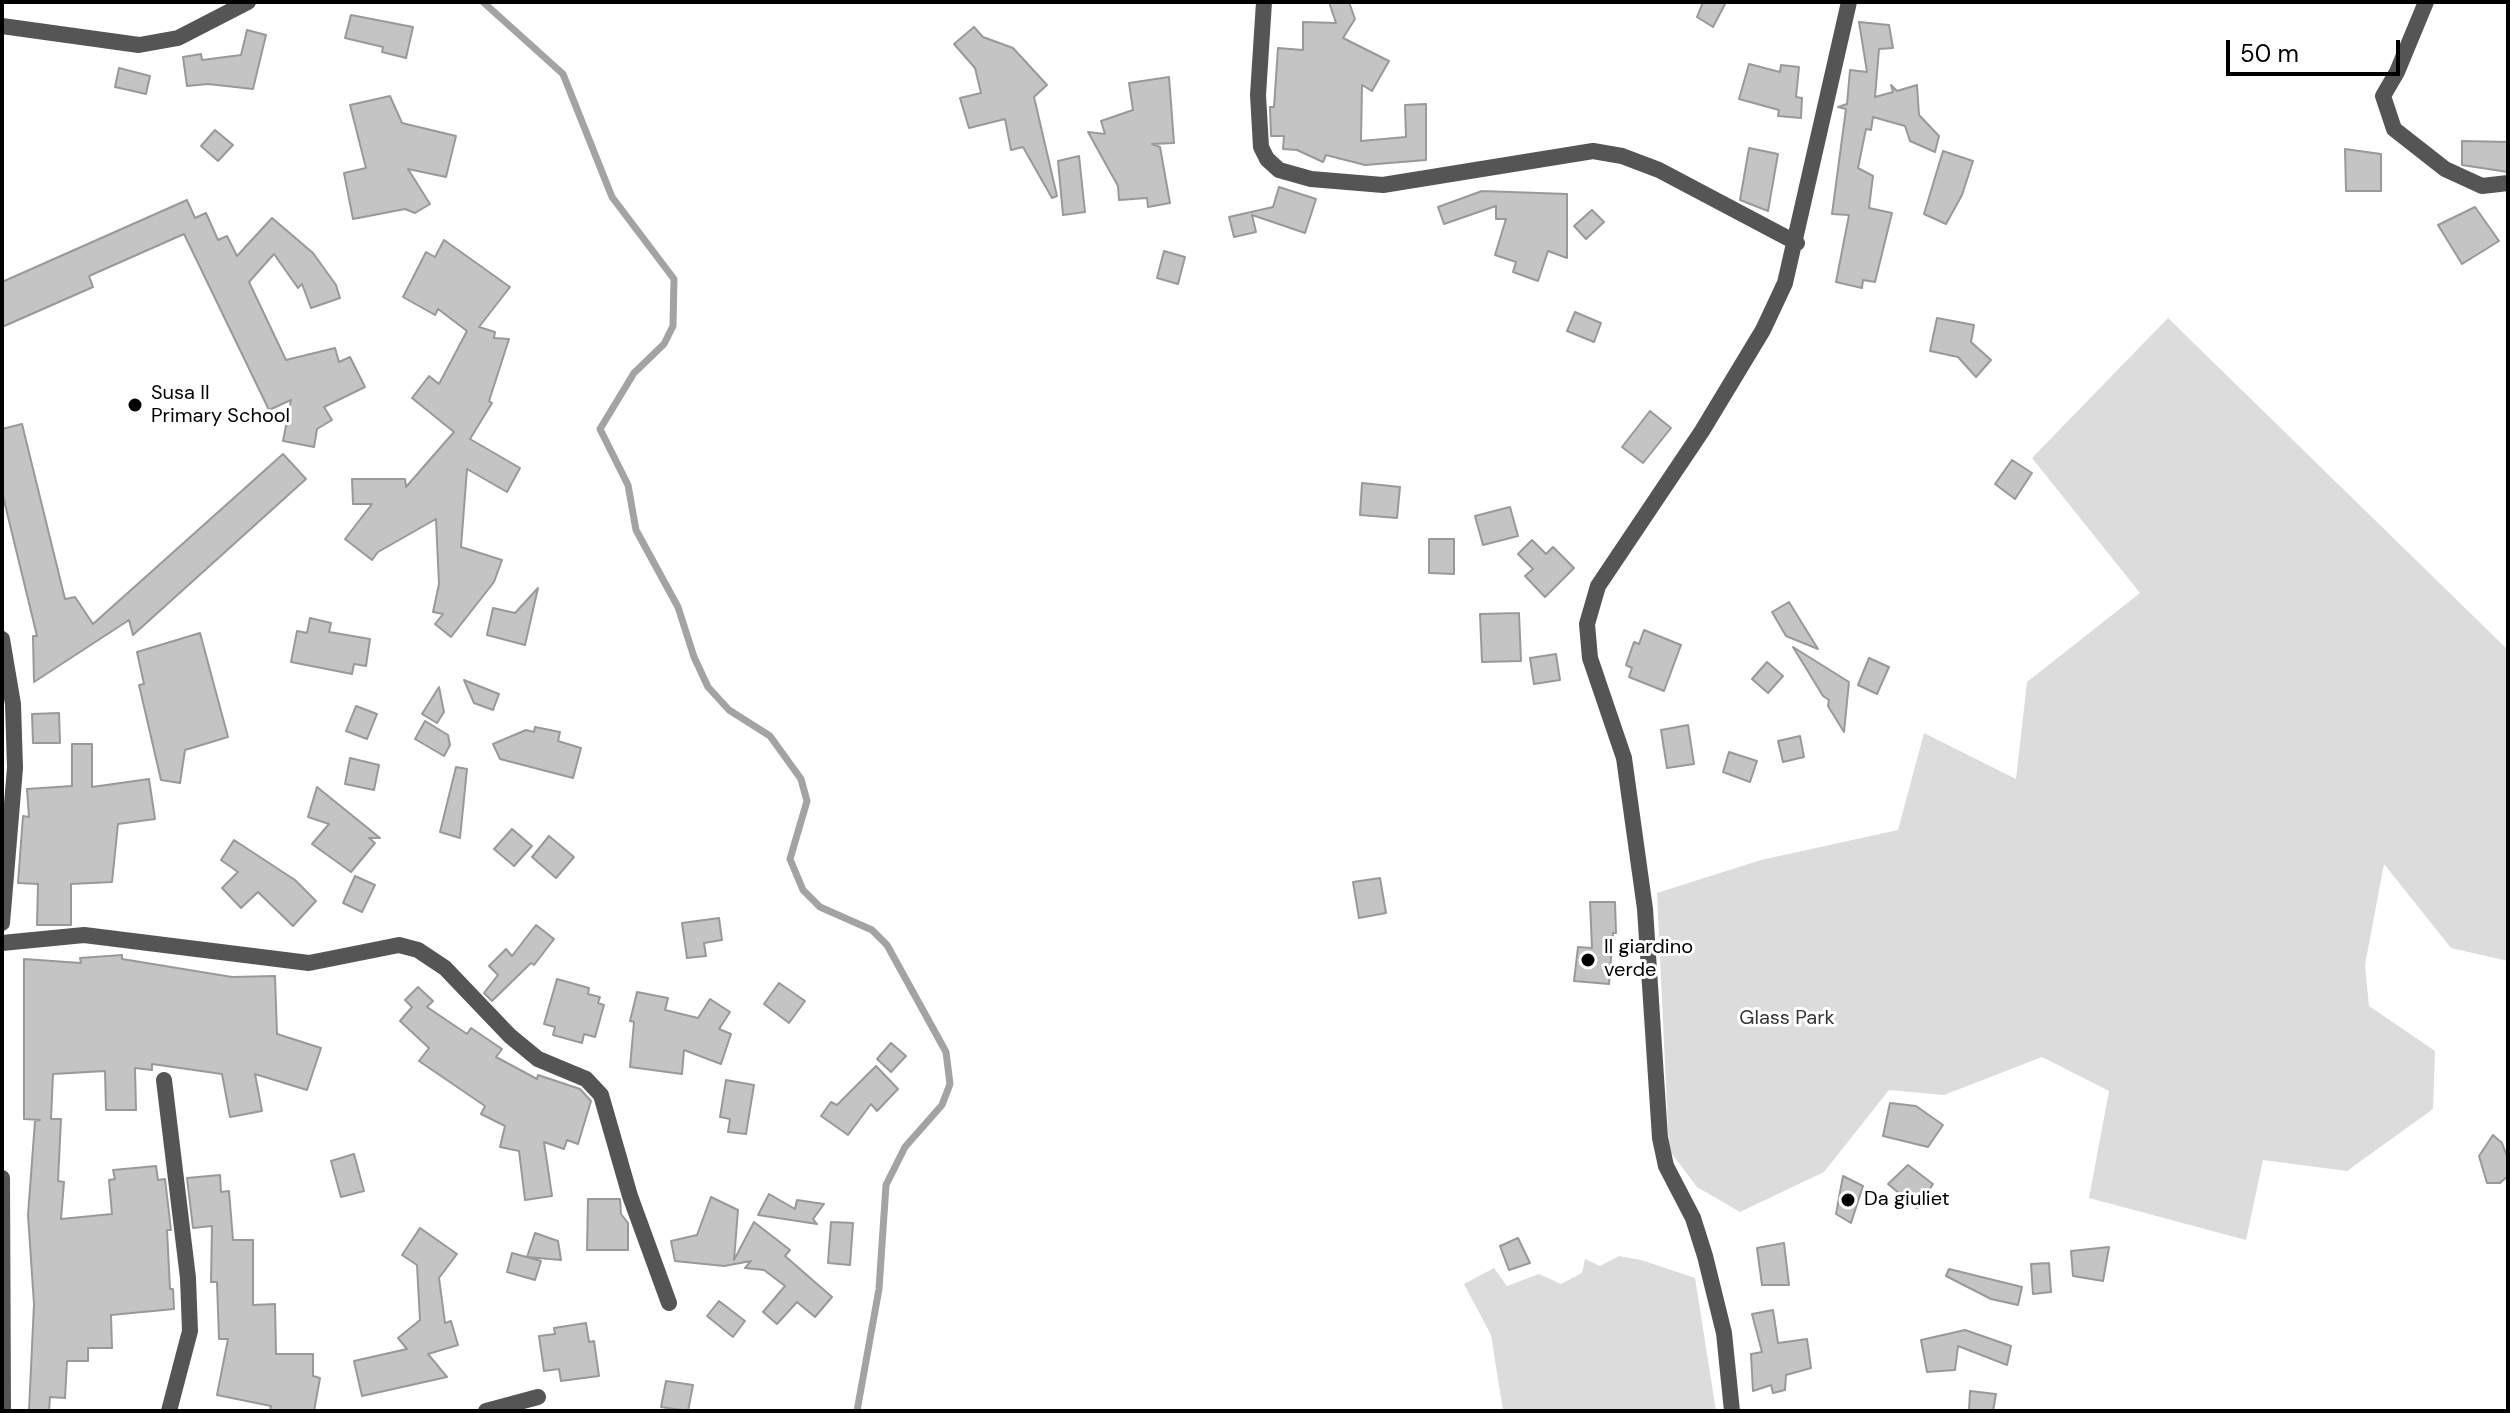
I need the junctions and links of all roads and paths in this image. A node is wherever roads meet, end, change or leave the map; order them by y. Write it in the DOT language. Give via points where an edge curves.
graph roads {
  1 [pos="248,2"];
  2 [pos="1264,2"];
  3 [pos="1849,2"];
  4 [pos="2426,2"];
  5 [pos="2,26"];
  6 [pos="2508,183"];
  7 [pos="1797,243"];
  8 [pos="2,639"];
  9 [pos="2,923"];
  10 [pos="2,943"];
  11 [pos="164,1080"];
  12 [pos="2,1178"];
  13 [pos="669,1303"];
  14 [pos="538,1397"];
  15 [pos="3,1411"];
  16 [pos="169,1411"];
  17 [pos="486,1411"];
  18 [pos="1732,1411"];
  1 -- 5 [label="street" via="178,38 139,45"];
  2 -- 7 [label="street" via="1258,95 1261,147 1279,170 1311,179 1383,185 1593,151 1659,170"];
  3 -- 7 [label="street"];
  4 -- 6 [label="street" via="2383,96 2394,129 2445,169 2482,186"];
  7 -- 18 [label="street" via="1763,330 1598,586 1587,624 1590,658 1626,773 1645,909 1660,1138 1666,1166 1693,1218 1705,1256 1724,1333"];
  8 -- 9 [label="street" via="13,704 15,768"];
  10 -- 13 [label="street" via="84,935 309,963 399,945 418,950 445,968 538,1059 586,1079 601,1095"];
  11 -- 16 [label="street" via="190,1331"];
  12 -- 15 [label="street"];
  14 -- 17 [label="street"];
}
